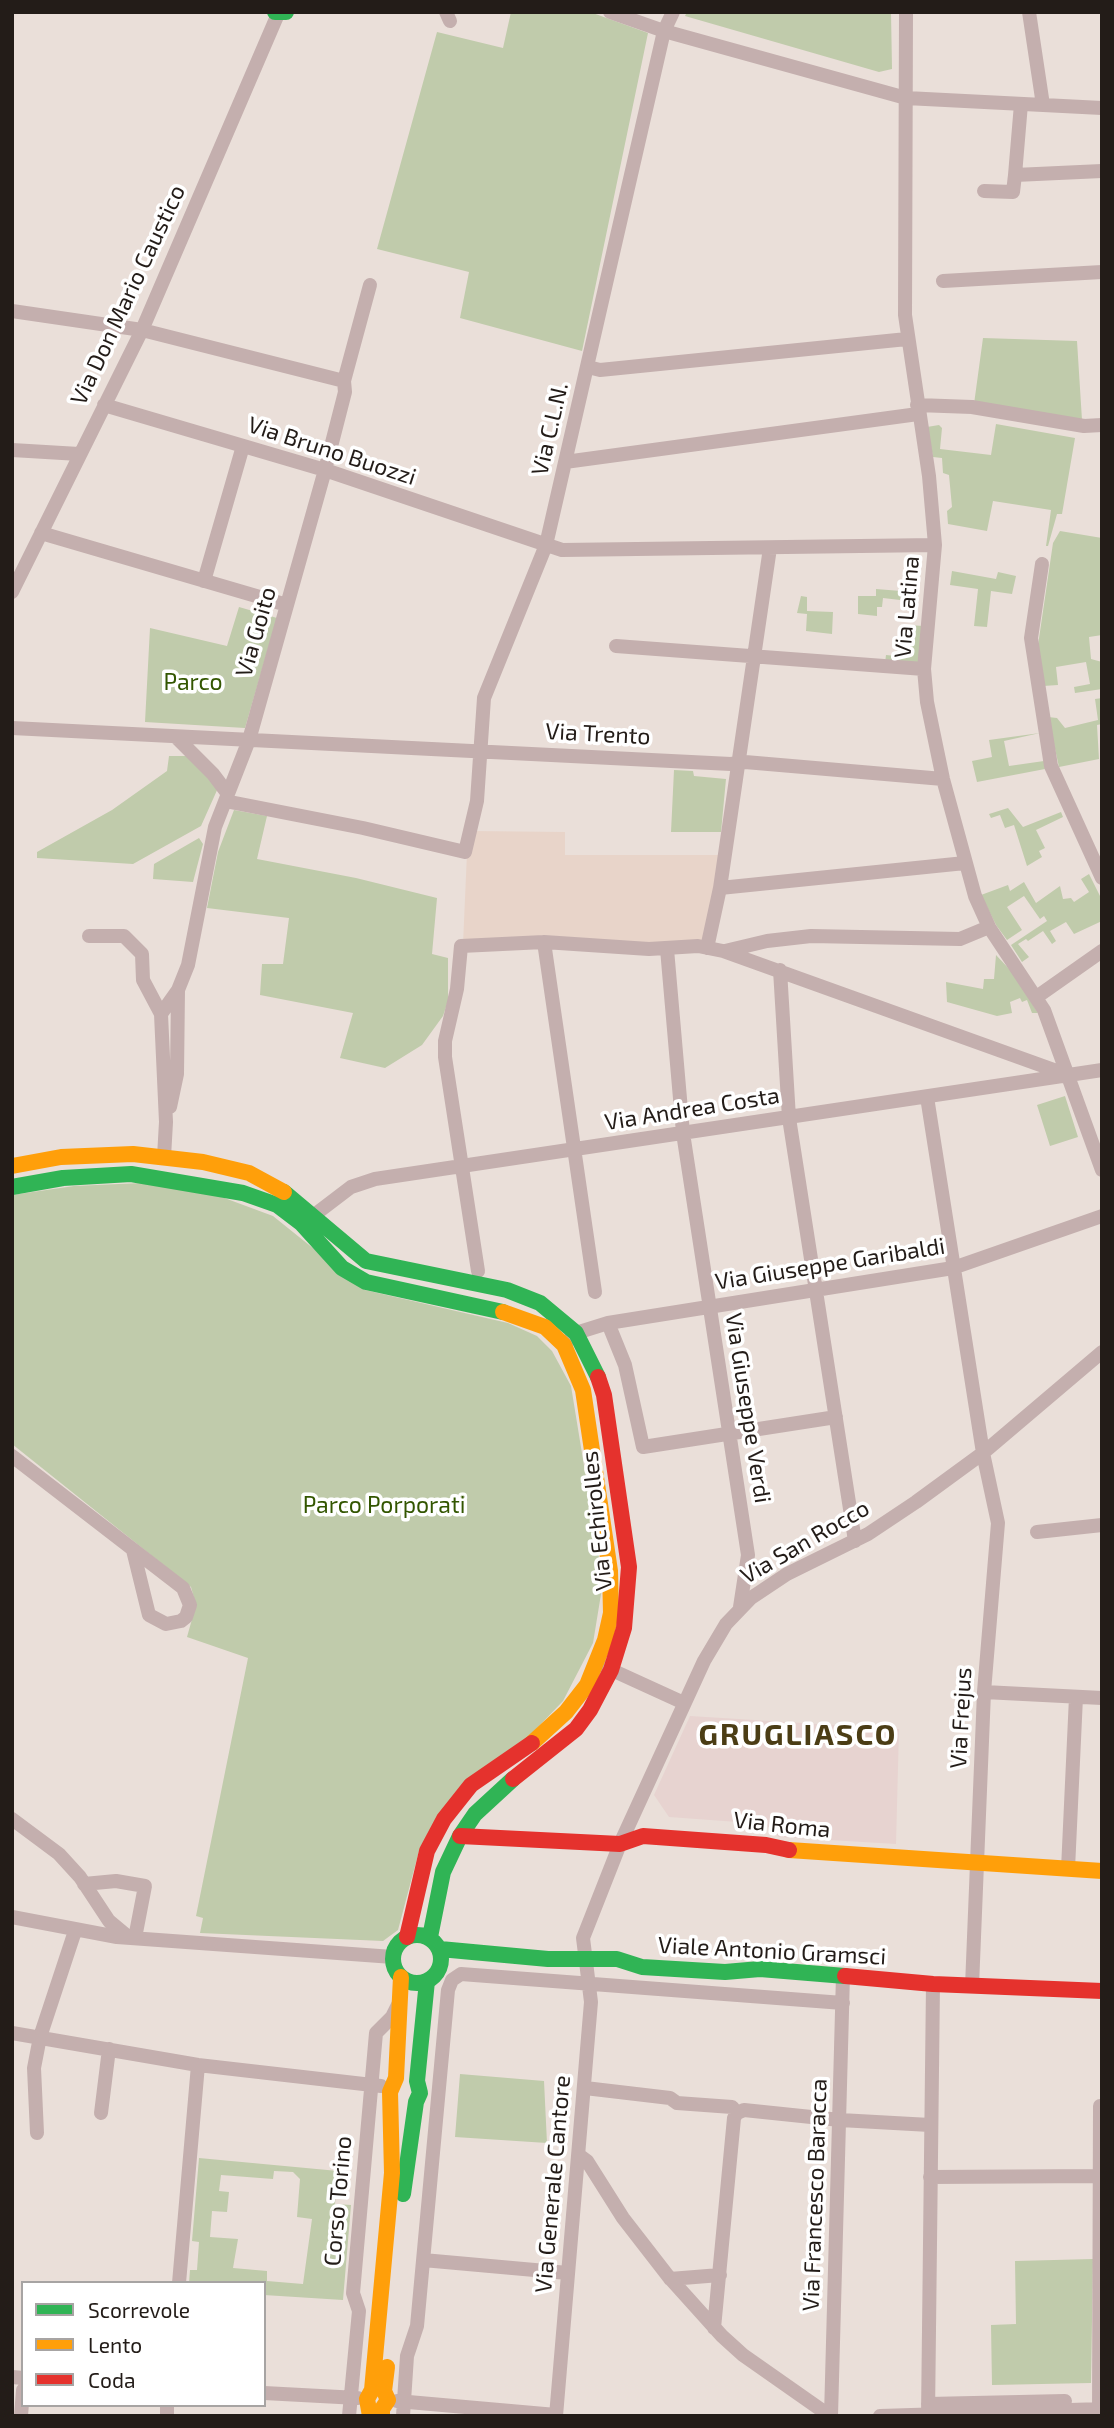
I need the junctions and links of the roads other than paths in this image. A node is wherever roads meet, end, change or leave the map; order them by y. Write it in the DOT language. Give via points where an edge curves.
graph roads {
  1 [pos="610,12"];
  2 [pos="673,12"];
  3 [pos="906,12"];
  4 [pos="1029,12"];
  5 [pos="280,13"];
  6 [pos="664,31"];
  7 [pos="906,98"];
  8 [pos="1021,104"];
  9 [pos="1043,105"];
  10 [pos="1102,108"];
  11 [pos="1102,172"];
  12 [pos="1015,175"];
  13 [pos="984,191"];
  14 [pos="1102,272"];
  15 [pos="943,281"];
  16 [pos="370,285"];
  17 [pos="12,311"];
  18 [pos="142,330"];
  19 [pos="907,339"];
  20 [pos="588,367"];
  21 [pos="344,381"];
  22 [pos="104,405"];
  23 [pos="917,410"];
  24 [pos="1102,425"];
  25 [pos="243,446"];
  26 [pos="12,450"];
  27 [pos="79,454"];
  28 [pos="565,462"];
  29 [pos="325,470"];
  30 [pos="41,533"];
  31 [pos="546,545"];
  32 [pos="935,545"];
  33 [pos="770,548"];
  34 [pos="1042,564"];
  35 [pos="204,581"];
  36 [pos="12,592"];
  37 [pos="287,605"];
  38 [pos="616,646"];
  39 [pos="754,657"];
  40 [pos="924,669"];
  41 [pos="12,728"];
  42 [pos="176,737"];
  43 [pos="249,740"];
  44 [pos="480,750"];
  45 [pos="738,765"];
  46 [pos="943,779"];
  47 [pos="226,798"];
  48 [pos="965,863"];
  49 [pos="1102,878"];
  50 [pos="720,888"];
  51 [pos="989,926"];
  52 [pos="89,936"];
  53 [pos="544,942"];
  54 [pos="707,948"];
  55 [pos="667,949"];
  56 [pos="723,951"];
  57 [pos="1102,951"];
  58 [pos="780,970"];
  59 [pos="178,990"];
  60 [pos="1038,996"];
  61 [pos="161,1014"];
  62 [pos="1102,1070"];
  63 [pos="1068,1076"];
  64 [pos="927,1097"];
  65 [pos="789,1118"];
  66 [pos="166,1122"];
  67 [pos="683,1133"];
  68 [pos="573,1151"];
  69 [pos="164,1157"];
  70 [pos="12,1166"];
  71 [pos="461,1166"];
  72 [pos="1102,1170"];
  73 [pos="12,1187"];
  74 [pos="1102,1216"];
  75 [pos="309,1220"];
  76 [pos="953,1268"];
  77 [pos="478,1272"];
  78 [pos="814,1288"];
  79 [pos="596,1292"];
  80 [pos="709,1306"];
  81 [pos="608,1323"];
  82 [pos="570,1339"];
  83 [pos="1102,1352"];
  84 [pos="836,1418"];
  85 [pos="731,1434"];
  86 [pos="983,1453"];
  87 [pos="12,1456"];
  88 [pos="1102,1525"];
  89 [pos="1037,1532"];
  90 [pos="855,1541"];
  91 [pos="133,1550"];
  92 [pos="740,1607"];
  93 [pos="604,1667"];
  94 [pos="984,1692"];
  95 [pos="1076,1697"];
  96 [pos="1102,1698"];
  97 [pos="684,1703"];
  98 [pos="12,1819"];
  99 [pos="460,1836"];
  100 [pos="620,1844"];
  101 [pos="977,1863"];
  102 [pos="1068,1869"];
  103 [pos="1102,1871"];
  104 [pos="84,1884"];
  105 [pos="102,1912"];
  106 [pos="12,1917"];
  107 [pos="75,1931"];
  108 [pos="131,1937"];
  109 [pos="407,1937"];
  110 [pos="435,1943"];
  111 [pos="393,1957"];
  112 [pos="586,1957"];
  113 [pos="461,1974"];
  114 [pos="844,1975"];
  115 [pos="401,1977"];
  116 [pos="427,1981"];
  117 [pos="933,1984"];
  118 [pos="972,1986"];
  119 [pos="591,1990"];
  120 [pos="1102,1992"];
  121 [pos="401,1999"];
  122 [pos="843,2003"];
  123 [pos="12,2033"];
  124 [pos="40,2037"];
  125 [pos="109,2049"];
  126 [pos="198,2065"];
  127 [pos="372,2083"];
  128 [pos="392,2087"];
  129 [pos="585,2088"];
  130 [pos="418,2092"];
  131 [pos="1100,2106"];
  132 [pos="101,2113"];
  133 [pos="737,2113"];
  134 [pos="839,2120"];
  135 [pos="437,2122"];
  136 [pos="930,2125"];
  137 [pos="37,2133"];
  138 [pos="579,2155"];
  139 [pos="1101,2176"];
  140 [pos="930,2177"];
  141 [pos="423,2260"];
  142 [pos="568,2273"];
  143 [pos="720,2275"];
  144 [pos="670,2279"];
  145 [pos="179,2281"];
  146 [pos="714,2328"];
  147 [pos="266,2393"];
  148 [pos="379,2404"];
  149 [pos="1100,2411"];
  150 [pos="928,2412"];
  151 [pos="556,2415"];
  152 [pos="349,2416"];
  153 [pos="831,2416"];
  154 [pos="880,2416"];
  1 -- 6 [label="street"];
  2 -- 6 [label="street, Via C.L.N."];
  3 -- 7 [label="street, Via Latina"];
  4 -- 9 [label="street"];
  5 -- 18 [label="street, Via Don Mario Caustico"];
  6 -- 7 [label="street"];
  6 -- 20 [label="street, Via C.L.N."];
  7 -- 8 [label="street"];
  7 -- 19 [label="street, Via Latina"];
  8 -- 9 [label="street"];
  8 -- 12 [label="street"];
  9 -- 10 [label="street"];
  11 -- 12 [label="street"];
  12 -- 13 [label="street" via="1013,192"];
  14 -- 15 [label="street"];
  16 -- 21 [label="street, Via Goito"];
  17 -- 18 [label="street"];
  18 -- 21 [label="street"];
  18 -- 22 [label="street, Via Don Mario Caustico"];
  19 -- 20 [label="street" via="600,370"];
  19 -- 23 [label="street, Via Latina"];
  20 -- 28 [label="street, Via C.L.N."];
  21 -- 29 [label="street, Via Goito"];
  22 -- 25 [label="street, Via Bruno Buozzi"];
  22 -- 27 [label="street, Via Don Mario Caustico"];
  23 -- 24 [label="street" via="972,407"];
  23 -- 28 [label="street"];
  23 -- 32 [label="street, Via Latina"];
  25 -- 29 [label="street, Via Bruno Buozzi"];
  25 -- 35 [label="street"];
  26 -- 27 [label="street"];
  27 -- 30 [label="street, Via Don Mario Caustico"];
  28 -- 31 [label="street, Via C.L.N."];
  29 -- 31 [label="street, Via Bruno Buozzi"];
  29 -- 37 [label="street, Via Goito"];
  30 -- 35 [label="street"];
  30 -- 36 [label="street, Via Don Mario Caustico"];
  31 -- 33 [label="street, Via Bruno Buozzi" via="562,550"];
  31 -- 44 [label="street, Via C.L.N." via="484,698"];
  32 -- 33 [label="street, Via Bruno Buozzi"];
  32 -- 40 [label="street, Via Latina"];
  33 -- 39 [label="street"];
  34 -- 49 [label="street" via="1031,638 1051,766"];
  35 -- 37 [label="street"];
  37 -- 43 [label="street, Via Goito"];
  38 -- 39 [label="street"];
  39 -- 40 [label="street"];
  39 -- 45 [label="street"];
  40 -- 46 [label="street, Via Latina" via="926,702"];
  41 -- 42 [label="street, Via Trento"];
  42 -- 43 [label="street, Via Trento"];
  42 -- 47 [label="street" via="213,774"];
  43 -- 44 [label="street, Via Trento"];
  43 -- 47 [label="street, Via Goito"];
  44 -- 45 [label="street, Via Trento"];
  44 -- 47 [label="street, Via C.L.N." via="477,801 465,852"];
  45 -- 46 [label="street, Via Trento"];
  45 -- 50 [label="street"];
  46 -- 48 [label="street, Via Latina"];
  47 -- 59 [label="street, Via Goito" via="205,865 188,965"];
  48 -- 50 [label="street"];
  48 -- 51 [label="street, Via Latina"];
  50 -- 54 [label="street"];
  51 -- 56 [label="street" via="960,939 811,936"];
  51 -- 60 [label="street, Via Latina"];
  52 -- 61 [label="street, Via Goito" via="124,936 137,946 143,979"];
  53 -- 55 [label="street"];
  53 -- 68 [label="street"];
  53 -- 71 [label="street" via="460,946 445,1057"];
  54 -- 55 [label="street"];
  54 -- 56 [label="street"];
  55 -- 67 [label="street, Via Giuseppe Verdi"];
  56 -- 58 [label="street"];
  57 -- 60 [label="street"];
  58 -- 63 [label="street"];
  58 -- 65 [label="street"];
  59 -- 61 [label="street, Via Goito"];
  59 -- 66 [label="street, Via Goito" via="177,1074"];
  60 -- 63 [label="street, Via Latina"];
  61 -- 66 [label="street, Via Goito"];
  62 -- 63 [label="street, Via Andrea Costa"];
  63 -- 64 [label="street, Via Andrea Costa"];
  63 -- 72 [label="street, Via Latina"];
  64 -- 65 [label="street, Via Andrea Costa"];
  64 -- 76 [label="street, Via Frejus"];
  65 -- 67 [label="street, Via Andrea Costa"];
  65 -- 78 [label="street"];
  66 -- 69 [label="street, Via Goito"];
  67 -- 68 [label="street, Via Andrea Costa"];
  67 -- 80 [label="street, Via Giuseppe Verdi"];
  68 -- 71 [label="street, Via Andrea Costa"];
  68 -- 79 [label="street"];
  69 -- 70 [label="street" via="97,1154"];
  69 -- 75 [label="street" via="249,1173 293,1197"];
  71 -- 75 [label="street, Via Andrea Costa" via="358,1184"];
  71 -- 77 [label="street"];
  73 -- 75 [label="street" via="97,1175 144,1176 243,1193"];
  74 -- 76 [label="street, Via Giuseppe Garibaldi"];
  75 -- 82 [label="street, Via Echirolles" via="366,1261 525,1295 551,1311"];
  76 -- 78 [label="street, Via Giuseppe Garibaldi"];
  76 -- 86 [label="street, Via Frejus"];
  78 -- 80 [label="street, Via Giuseppe Garibaldi"];
  78 -- 84 [label="street"];
  80 -- 81 [label="street, Via Giuseppe Garibaldi"];
  80 -- 85 [label="street, Via Giuseppe Verdi"];
  81 -- 82 [label="street, Via Giuseppe Garibaldi"];
  81 -- 85 [label="street" via="625,1365 643,1447"];
  82 -- 93 [label="street, Via Echirolles" via="591,1358 604,1395 629,1567 628,1606"];
  83 -- 86 [label="street, Via San Rocco"];
  84 -- 85 [label="street"];
  84 -- 90 [label="street"];
  85 -- 92 [label="street, Via Giuseppe Verdi" via="748,1555"];
  86 -- 90 [label="street, Via San Rocco"];
  86 -- 94 [label="street, Via Frejus" via="998,1523"];
  87 -- 91 [label="street"];
  88 -- 89 [label="street"];
  90 -- 92 [label="street, Via San Rocco" via="787,1574"];
  91 -- 91 [label="street" via="149,1615 166,1624 181,1622 190,1605 183,1588"];
  92 -- 97 [label="street, Via San Rocco" via="713,1645"];
  93 -- 97 [label="street"];
  93 -- 99 [label="street, Via Echirolles" via="590,1710 576,1729 497,1791"];
  93 -- 109 [label="street, Via Echirolles" via="566,1712 533,1742 471,1785 444,1819 427,1851"];
  94 -- 95 [label="street"];
  94 -- 101 [label="street, Via Frejus"];
  95 -- 96 [label="street"];
  95 -- 102 [label="street"];
  97 -- 100 [label="street, Via San Rocco"];
  98 -- 104 [label="street" via="60,1854"];
  99 -- 100 [label="street, Via Roma"];
  99 -- 110 [label="street, Via Echirolles" via="443,1872"];
  100 -- 101 [label="street, Via Roma" via="642,1836"];
  100 -- 112 [label="street, Via San Rocco" via="583,1938"];
  101 -- 102 [label="street, Via Roma"];
  101 -- 118 [label="street, Via Frejus"];
  102 -- 103 [label="street, Via Roma"];
  104 -- 105 [label="street"];
  104 -- 108 [label="street" via="116,1881 145,1886"];
  105 -- 107 [label="street"];
  105 -- 108 [label="street"];
  106 -- 107 [label="street"];
  107 -- 108 [label="street"];
  107 -- 124 [label="street"];
  108 -- 111 [label="street"];
  109 -- 110 [label="street" via="414,1934"];
  109 -- 111 [label="street" via="397,1945"];
  110 -- 112 [label="street, Viale Antonio Gramsci" via="548,1959"];
  110 -- 116 [label="street" via="441,1964"];
  111 -- 115 [label="street"];
  112 -- 114 [label="street, Viale Antonio Gramsci" via="642,1967"];
  112 -- 119 [label="street, Via Generale Cantore"];
  113 -- 119 [label="street, Viale Antonio Gramsci"];
  113 -- 135 [label="street, Corso Torino" via="452,1980 449,1990"];
  114 -- 117 [label="street, Viale Antonio Gramsci"];
  114 -- 122 [label="street, Via Francesco Baracca"];
  115 -- 116 [label="street" via="413,1983"];
  115 -- 121 [label="street, Corso Torino"];
  116 -- 130 [label="street, Corso Torino"];
  117 -- 118 [label="street, Viale Antonio Gramsci"];
  117 -- 136 [label="street"];
  118 -- 120 [label="street, Viale Antonio Gramsci" via="989,1983"];
  119 -- 122 [label="street, Viale Antonio Gramsci"];
  119 -- 129 [label="street, Via Generale Cantore"];
  121 -- 127 [label="street, Corso Torino" via="376,2033"];
  121 -- 128 [label="street, Corso Torino"];
  122 -- 134 [label="street, Via Francesco Baracca"];
  123 -- 124 [label="street"];
  124 -- 125 [label="street"];
  124 -- 137 [label="street" via="34,2068"];
  125 -- 126 [label="street"];
  125 -- 132 [label="street"];
  126 -- 127 [label="street"];
  126 -- 145 [label="street"];
  127 -- 128 [label="street"];
  127 -- 148 [label="street, Corso Torino" via="352,2293"];
  128 -- 130 [label="street" via="409,2076"];
  128 -- 130 [label="street" via="402,2106"];
  128 -- 148 [label="street, Corso Torino" via="392,2173"];
  129 -- 133 [label="street" via="732,2107"];
  129 -- 138 [label="street, Via Generale Cantore"];
  130 -- 135 [label="street"];
  130 -- 148 [label="street, Corso Torino" via="404,2174"];
  131 -- 139 [label="street"];
  133 -- 134 [label="street"];
  133 -- 143 [label="street"];
  134 -- 136 [label="street"];
  134 -- 153 [label="street, Via Francesco Baracca"];
  135 -- 141 [label="street, Corso Torino"];
  136 -- 140 [label="street"];
  138 -- 142 [label="street, Via Generale Cantore"];
  138 -- 144 [label="street"];
  139 -- 140 [label="street"];
  139 -- 149 [label="street"];
  140 -- 150 [label="street"];
  141 -- 142 [label="street"];
  141 -- 148 [label="street, Corso Torino" via="417,2326 407,2356"];
  142 -- 151 [label="street, Via Generale Cantore"];
  143 -- 144 [label="street"];
  143 -- 146 [label="street"];
  144 -- 146 [label="street"];
  146 -- 153 [label="street" via="743,2355"];
  147 -- 148 [label="street"];
  148 -- 151 [label="street"];
  148 -- 152 [label="street, Corso Torino"];
  149 -- 150 [label="street" via="1085,2400"];
  150 -- 154 [label="street"];
}
